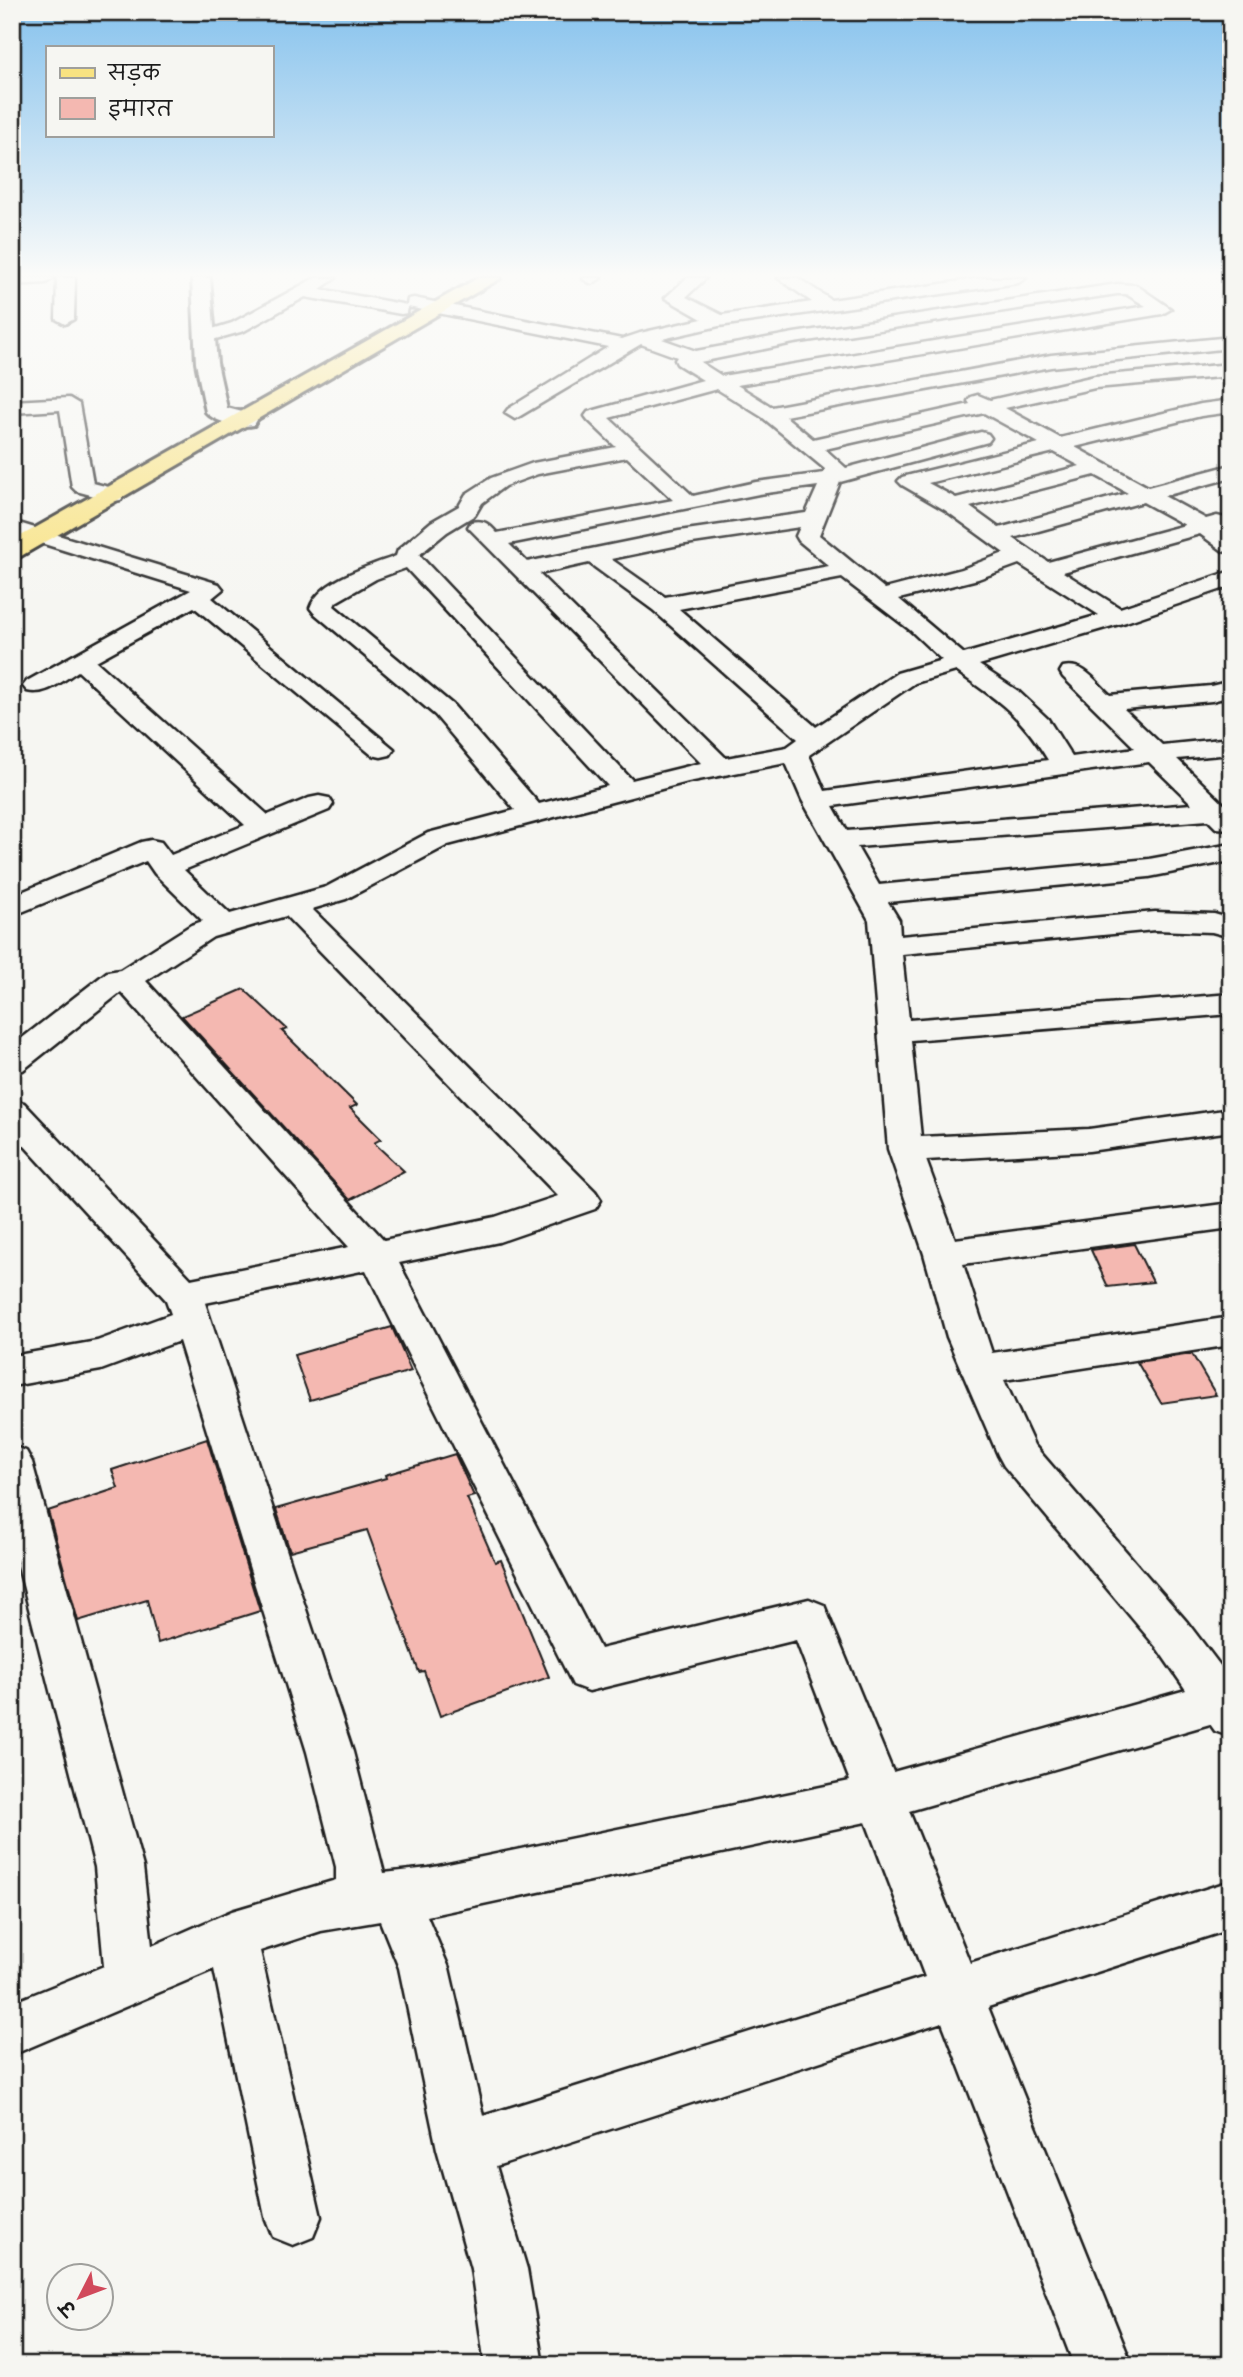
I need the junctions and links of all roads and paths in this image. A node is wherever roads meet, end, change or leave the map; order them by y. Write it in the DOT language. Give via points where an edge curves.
graph roads {
  1 [pos="211,389"];
  2 [pos="258,389"];
  3 [pos="300,389"];
  4 [pos="555,389"];
  5 [pos="694,389"];
  6 [pos="730,389"];
  7 [pos="897,389"];
  8 [pos="959,389"];
  9 [pos="1062,389"];
  10 [pos="985,405"];
  11 [pos="1231,406"];
  12 [pos="12,407"];
  13 [pos="217,412"];
  14 [pos="515,413"];
  15 [pos="769,413"];
  16 [pos="246,420"];
  17 [pos="981,438"];
  18 [pos="809,446"];
  19 [pos="1059,446"];
  20 [pos="631,450"];
  21 [pos="1098,468"];
  22 [pos="1231,471"];
  23 [pos="832,478"];
  24 [pos="83,487"];
  25 [pos="113,495"];
  26 [pos="1148,495"];
  27 [pos="689,503"];
  28 [pos="953,505"];
  29 [pos="467,510"];
  30 [pos="814,517"];
  31 [pos="1231,520"];
  32 [pos="1204,527"];
  33 [pos="13,535"];
  34 [pos="42,535"];
  35 [pos="996,536"];
  36 [pos="494,540"];
  37 [pos="1231,547"];
  38 [pos="1021,555"];
  39 [pos="593,556"];
  40 [pos="410,559"];
  41 [pos="524,570"];
  42 [pos="847,570"];
  43 [pos="1045,570"];
  44 [pos="1231,578"];
  45 [pos="196,597"];
  46 [pos="881,597"];
  47 [pos="661,605"];
  48 [pos="1118,617"];
  49 [pos="80,660"];
  50 [pos="960,663"];
  51 [pos="1072,672"];
  52 [pos="36,686"];
  53 [pos="1231,688"];
  54 [pos="1105,703"];
  55 [pos="805,746"];
  56 [pos="1231,746"];
  57 [pos="382,749"];
  58 [pos="1157,753"];
  59 [pos="720,767"];
  60 [pos="1065,767"];
  61 [pos="626,790"];
  62 [pos="816,800"];
  63 [pos="319,804"];
  64 [pos="533,814"];
  65 [pos="1222,819"];
  66 [pos="264,827"];
  67 [pos="839,840"];
  68 [pos="1231,852"];
  69 [pos="165,868"];
  70 [pos="870,895"];
  71 [pos="292,905"];
  72 [pos="12,907"];
  73 [pos="224,925"];
  74 [pos="1231,928"];
  75 [pos="887,946"];
  76 [pos="127,979"];
  77 [pos="1231,1004"];
  78 [pos="896,1031"];
  79 [pos="20,1045"];
  80 [pos="12,1111"];
  81 [pos="1231,1120"];
  82 [pos="905,1149"];
  83 [pos="1231,1215"];
  84 [pos="376,1254"];
  85 [pos="942,1254"];
  86 [pos="188,1307"];
  87 [pos="1231,1331"];
  88 [pos="982,1369"];
  89 [pos="12,1371"];
  90 [pos="12,1462"];
  91 [pos="1225,1709"];
  92 [pos="880,1797"];
  93 [pos="377,1897"];
  94 [pos="1231,1905"];
  95 [pos="232,1936"];
  96 [pos="131,1982"];
  97 [pos="956,1993"];
  98 [pos="12,2029"];
  99 [pos="464,2149"];
  100 [pos="293,2217"];
  101 [pos="514,2365"];
  102 [pos="1103,2365"];
  1 -- 13 [label="street"];
  2 -- 13 [label="main road"];
  3 -- 16 [label="main road"];
  4 -- 14 [label="street"];
  5 -- 20 [label="street" via="595,416"];
  6 -- 15 [label="street"];
  7 -- 15 [label="street"];
  8 -- 10 [label="street"];
  9 -- 10 [label="street"];
  10 -- 18 [label="street"];
  10 -- 19 [label="street"];
  11 -- 19 [label="street"];
  12 -- 24 [label="street" via="69,404"];
  13 -- 16 [label="street"];
  13 -- 24 [label="main road"];
  15 -- 18 [label="street"];
  16 -- 25 [label="main road"];
  17 -- 23 [label="street"];
  18 -- 23 [label="street" via="836,468"];
  19 -- 21 [label="street"];
  19 -- 28 [label="street" via="909,481"];
  20 -- 27 [label="street"];
  20 -- 29 [label="street" via="533,469 498,482"];
  21 -- 26 [label="street"];
  21 -- 28 [label="street"];
  22 -- 26 [label="street"];
  23 -- 27 [label="street"];
  23 -- 30 [label="street"];
  24 -- 25 [label="street"];
  24 -- 33 [label="main road"];
  25 -- 34 [label="main road"];
  26 -- 32 [label="street"];
  26 -- 35 [label="street"];
  27 -- 36 [label="street"];
  28 -- 35 [label="street"];
  29 -- 36 [label="street"];
  29 -- 40 [label="street" via="406,555"];
  30 -- 39 [label="street"];
  30 -- 42 [label="street" via="807,536"];
  31 -- 32 [label="street"];
  32 -- 37 [label="street"];
  32 -- 43 [label="street"];
  33 -- 34 [label="street"];
  34 -- 45 [label="street" via="211,589"];
  35 -- 38 [label="street"];
  36 -- 41 [label="street"];
  38 -- 43 [label="street"];
  38 -- 46 [label="street" via="970,574"];
  39 -- 41 [label="street"];
  39 -- 47 [label="street"];
  40 -- 61 [label="street"];
  40 -- 64 [label="street" via="368,574 326,598 322,608 444,710"];
  41 -- 59 [label="street"];
  42 -- 46 [label="street"];
  42 -- 47 [label="street"];
  43 -- 48 [label="street"];
  44 -- 48 [label="street"];
  45 -- 49 [label="street"];
  45 -- 57 [label="street"];
  46 -- 50 [label="street"];
  47 -- 55 [label="street"];
  48 -- 50 [label="street"];
  49 -- 52 [label="street"];
  49 -- 66 [label="street"];
  50 -- 55 [label="street" via="906,678"];
  50 -- 60 [label="street" via="1009,696 1039,724"];
  51 -- 54 [label="street"];
  53 -- 54 [label="street"];
  54 -- 58 [label="street"];
  55 -- 59 [label="street"];
  55 -- 62 [label="street"];
  56 -- 58 [label="street"];
  58 -- 60 [label="street"];
  58 -- 65 [label="street"];
  59 -- 61 [label="street"];
  60 -- 62 [label="street"];
  61 -- 64 [label="street"];
  62 -- 67 [label="street"];
  63 -- 66 [label="street"];
  64 -- 71 [label="street" via="438,839 336,893"];
  65 -- 67 [label="street"];
  66 -- 69 [label="street"];
  67 -- 70 [label="street"];
  68 -- 70 [label="street" via="1149,868"];
  69 -- 72 [label="street" via="151,848"];
  69 -- 73 [label="street"];
  70 -- 75 [label="street" via="884,920"];
  71 -- 73 [label="street"];
  71 -- 84 [label="street" via="583,1200 499,1229"];
  73 -- 76 [label="street" via="202,931"];
  74 -- 75 [label="street" via="1156,921"];
  75 -- 78 [label="street"];
  76 -- 79 [label="street" via="118,979"];
  76 -- 84 [label="street"];
  77 -- 78 [label="street"];
  78 -- 82 [label="street"];
  80 -- 86 [label="street"];
  81 -- 82 [label="street" via="1089,1140"];
  82 -- 85 [label="street"];
  83 -- 85 [label="street"];
  84 -- 86 [label="street"];
  84 -- 92 [label="street" via="589,1671 809,1618"];
  85 -- 88 [label="street" via="966,1337"];
  86 -- 89 [label="street" via="101,1355"];
  86 -- 93 [label="street" via="330,1752 360,1867"];
  87 -- 88 [label="street"];
  88 -- 91 [label="street" via="1018,1455 1172,1635"];
  90 -- 96 [label="street" via="119,1867"];
  91 -- 92 [label="street"];
  92 -- 93 [label="street" via="429,1892"];
  92 -- 97 [label="street"];
  93 -- 95 [label="street" via="321,1908"];
  93 -- 99 [label="street" via="424,1968"];
  94 -- 97 [label="street"];
  95 -- 96 [label="street"];
  95 -- 100 [label="street"];
  96 -- 98 [label="street"];
  97 -- 99 [label="street"];
  97 -- 102 [label="street"];
  99 -- 101 [label="street" via="499,2269"];
}
